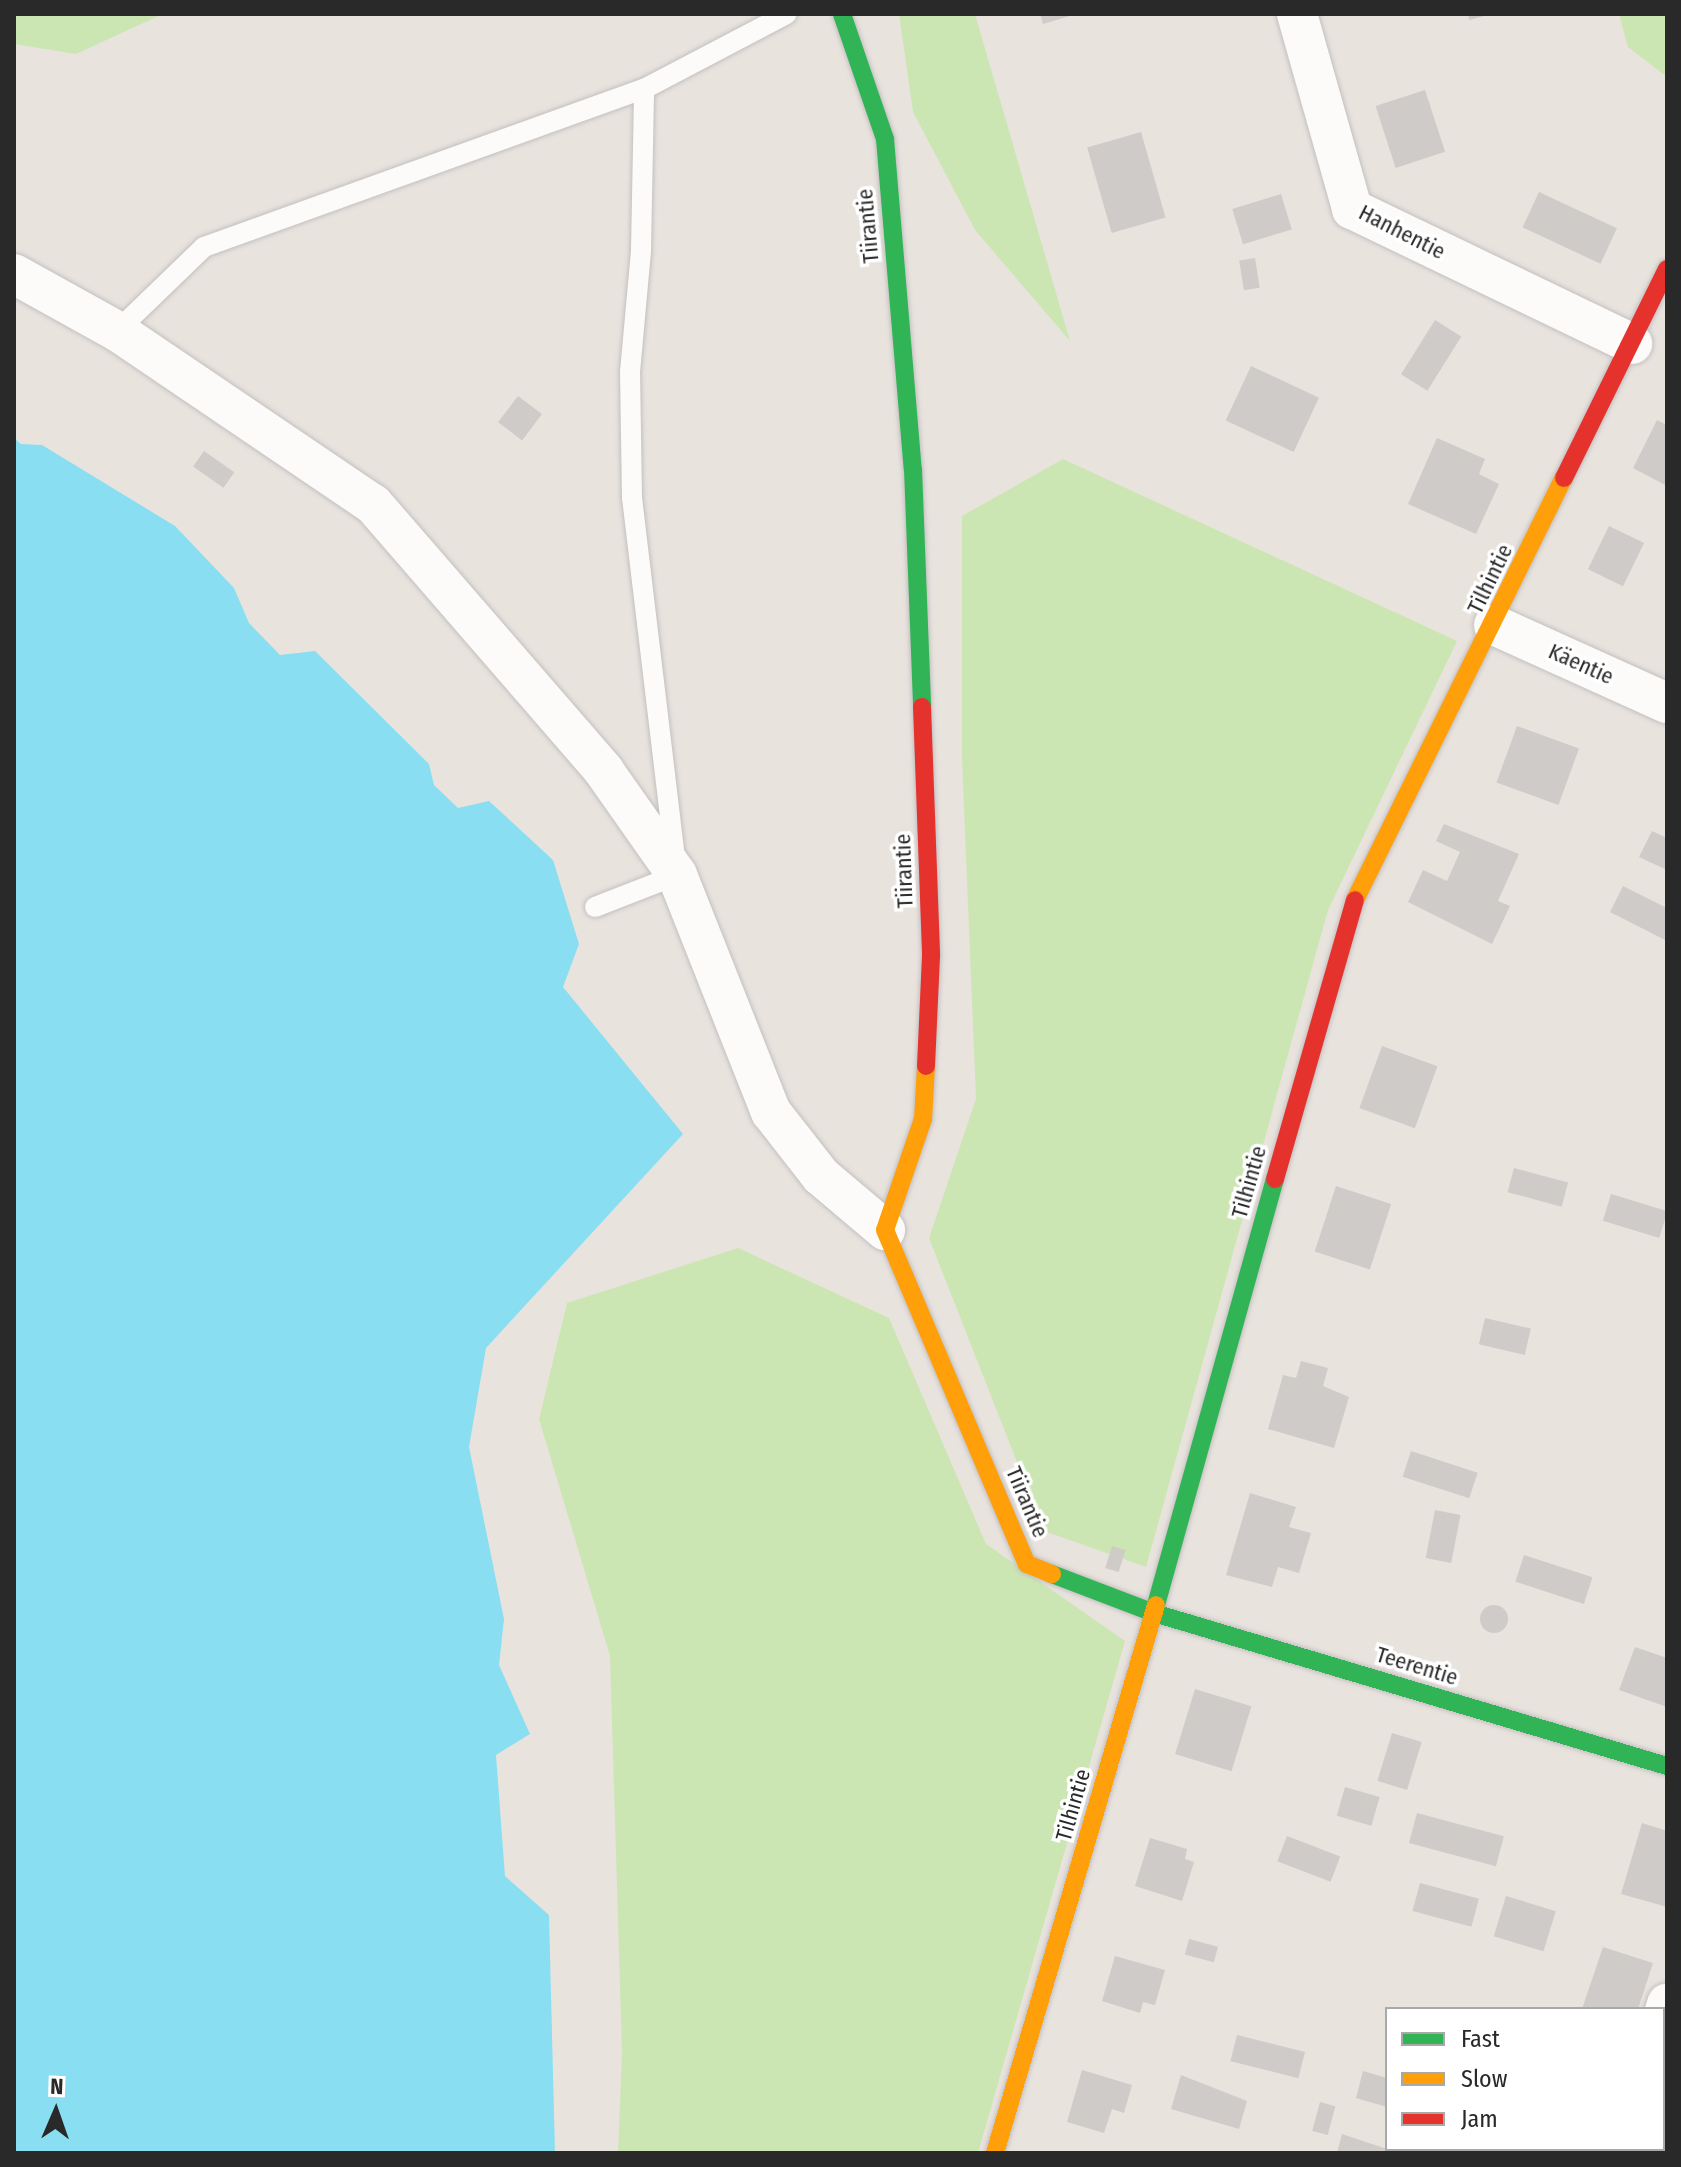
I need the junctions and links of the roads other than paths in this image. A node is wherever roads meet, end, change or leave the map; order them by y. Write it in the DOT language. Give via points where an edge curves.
graph roads {
  1 [pos="787,14"];
  2 [pos="842,14"];
  3 [pos="1297,14"];
  4 [pos="644,89"];
  5 [pos="1667,269"];
  6 [pos="14,274"];
  7 [pos="117,331"];
  8 [pos="1632,344"];
  9 [pos="1494,625"];
  10 [pos="1667,703"];
  11 [pos="677,875"];
  12 [pos="595,907"];
  13 [pos="885,1230"];
  14 [pos="1154,1613"];
  15 [pos="1667,1766"];
  16 [pos="995,2153"];
  1 -- 4 [label="lane"];
  2 -- 13 [label="street, Tiirantie" via="885,139 913,469 930,924 923,1119"];
  3 -- 8 [label="street, Hanhentie" via="1352,209"];
  4 -- 7 [label="lane" via="204,247"];
  4 -- 11 [label="lane" via="641,250 630,372 632,498"];
  5 -- 8 [label="street, Tilhintie"];
  6 -- 7 [label="street"];
  7 -- 11 [label="street" via="373,504 539,691"];
  8 -- 9 [label="street, Tilhintie"];
  9 -- 10 [label="street, Käentie"];
  9 -- 14 [label="street, Tilhintie" via="1348,915"];
  11 -- 12 [label="lane"];
  11 -- 13 [label="street" via="771,1112 821,1176"];
  13 -- 14 [label="street, Tiirantie" via="1027,1564"];
  14 -- 15 [label="street, Teerentie"];
  14 -- 16 [label="street, Tilhintie"];
}
